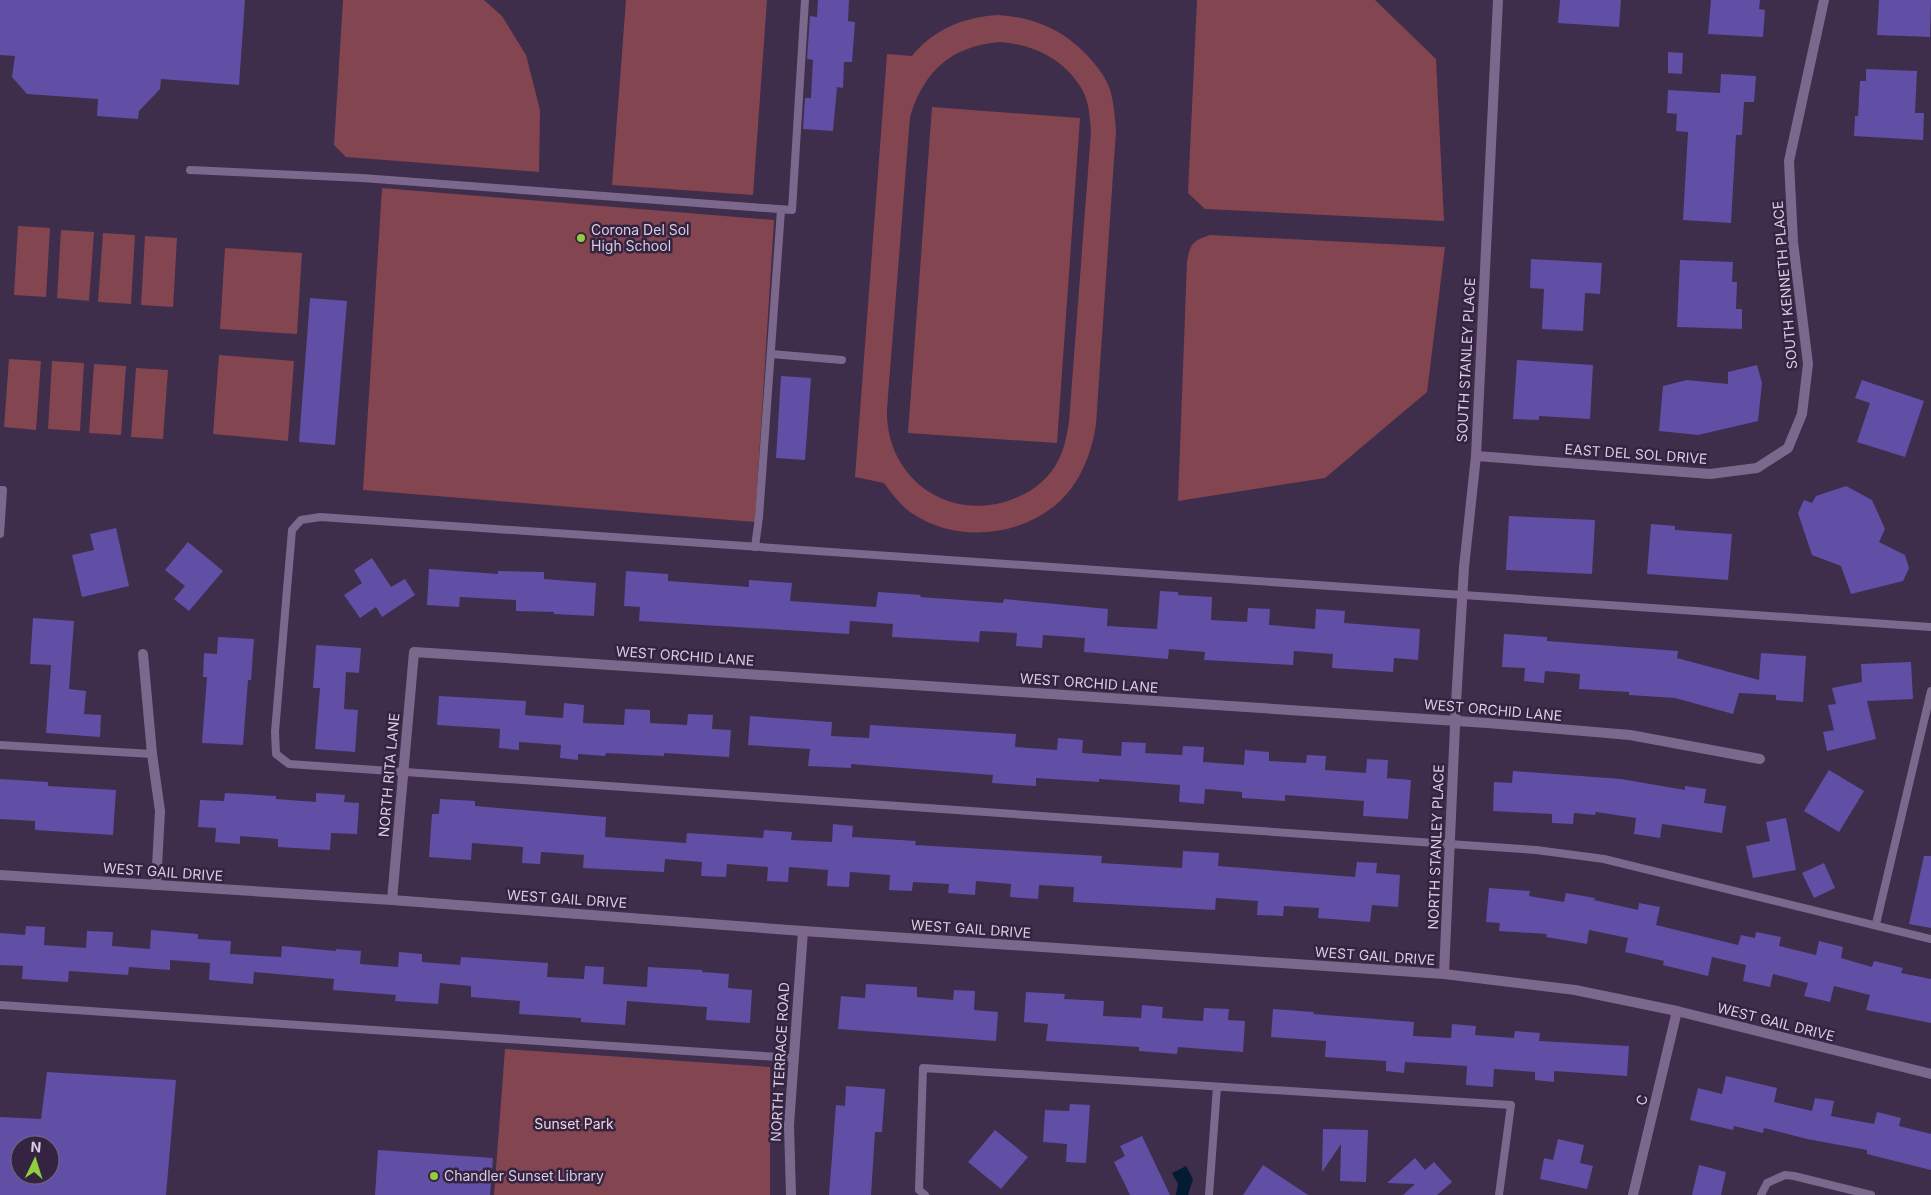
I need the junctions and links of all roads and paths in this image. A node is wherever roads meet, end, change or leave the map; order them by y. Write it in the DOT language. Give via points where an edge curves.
graph roads {
  1 [pos="805,0"];
  2 [pos="1498,0"];
  3 [pos="1824,0"];
  4 [pos="190,170"];
  5 [pos="781,210"];
  6 [pos="771,354"];
  7 [pos="842,360"];
  8 [pos="1788,448"];
  9 [pos="1476,456"];
  10 [pos="0,490"];
  11 [pos="0,534"];
  12 [pos="755,547"];
  13 [pos="1462,595"];
  14 [pos="1931,627"];
  15 [pos="414,652"];
  16 [pos="143,654"];
  17 [pos="1931,690"];
  18 [pos="1455,720"];
  19 [pos="0,745"];
  20 [pos="152,754"];
  21 [pos="1760,760"];
  22 [pos="404,773"];
  23 [pos="1449,844"];
  24 [pos="0,875"];
  25 [pos="156,885"];
  26 [pos="392,900"];
  27 [pos="1876,924"];
  28 [pos="803,932"];
  29 [pos="1931,939"];
  30 [pos="1444,974"];
  31 [pos="0,1005"];
  32 [pos="1678,1011"];
  33 [pos="792,1058"];
  34 [pos="1931,1074"];
  35 [pos="1217,1087"];
  36 [pos="791,1195"];
  37 [pos="924,1195"];
  38 [pos="1209,1195"];
  39 [pos="1499,1195"];
  40 [pos="1633,1195"];
  41 [pos="1762,1195"];
  42 [pos="1871,1195"];
  1 -- 5 [label="lane" via="792,210"];
  2 -- 9 [label="street, SOUTH STANLEY PLACE"];
  3 -- 8 [label="street, SOUTH KENNETH PLACE" via="1789,161 1792,242 1808,364 1802,414"];
  4 -- 5 [label="lane" via="362,178"];
  5 -- 6 [label="lane"];
  6 -- 7 [label="lane"];
  6 -- 12 [label="lane"];
  8 -- 9 [label="street, EAST DEL SOL DRIVE" via="1757,468 1710,474"];
  9 -- 13 [label="street, SOUTH STANLEY PLACE"];
  10 -- 11 [label="lane" via="3,490"];
  12 -- 13 [label="lane"];
  12 -- 22 [label="lane" via="320,517 301,520 292,530 275,732 276,754 289,764"];
  13 -- 14 [label="lane"];
  13 -- 18 [label="street, SOUTH STANLEY PLACE"];
  15 -- 18 [label="street, WEST ORCHID LANE"];
  15 -- 22 [label="street, NORTH RITA LANE"];
  16 -- 20 [label="street"];
  17 -- 27 [label="lane"];
  18 -- 21 [label="street, WEST ORCHID LANE" via="1630,735"];
  18 -- 23 [label="street, NORTH STANLEY PLACE"];
  19 -- 20 [label="lane"];
  20 -- 25 [label="street" via="160,811"];
  22 -- 23 [label="lane"];
  22 -- 26 [label="street, NORTH RITA LANE"];
  23 -- 27 [label="lane" via="1604,859"];
  23 -- 30 [label="street, NORTH STANLEY PLACE"];
  24 -- 25 [label="street, WEST GAIL DRIVE"];
  25 -- 26 [label="street, WEST GAIL DRIVE"];
  26 -- 28 [label="street, WEST GAIL DRIVE"];
  27 -- 29 [label="lane"];
  28 -- 30 [label="street, WEST GAIL DRIVE"];
  28 -- 33 [label="street, NORTH TERRACE ROAD"];
  30 -- 32 [label="street, WEST GAIL DRIVE" via="1575,990"];
  31 -- 33 [label="lane"];
  32 -- 34 [label="street, WEST GAIL DRIVE"];
  32 -- 40 [label="street, C"];
  33 -- 36 [label="street, NORTH TERRACE ROAD" via="789,1125"];
  35 -- 37 [label="lane" via="923,1068 920,1190"];
  35 -- 38 [label="lane"];
  35 -- 39 [label="lane" via="1511,1105"];
  41 -- 42 [label="lane" via="1767,1183 1785,1175"];
}
